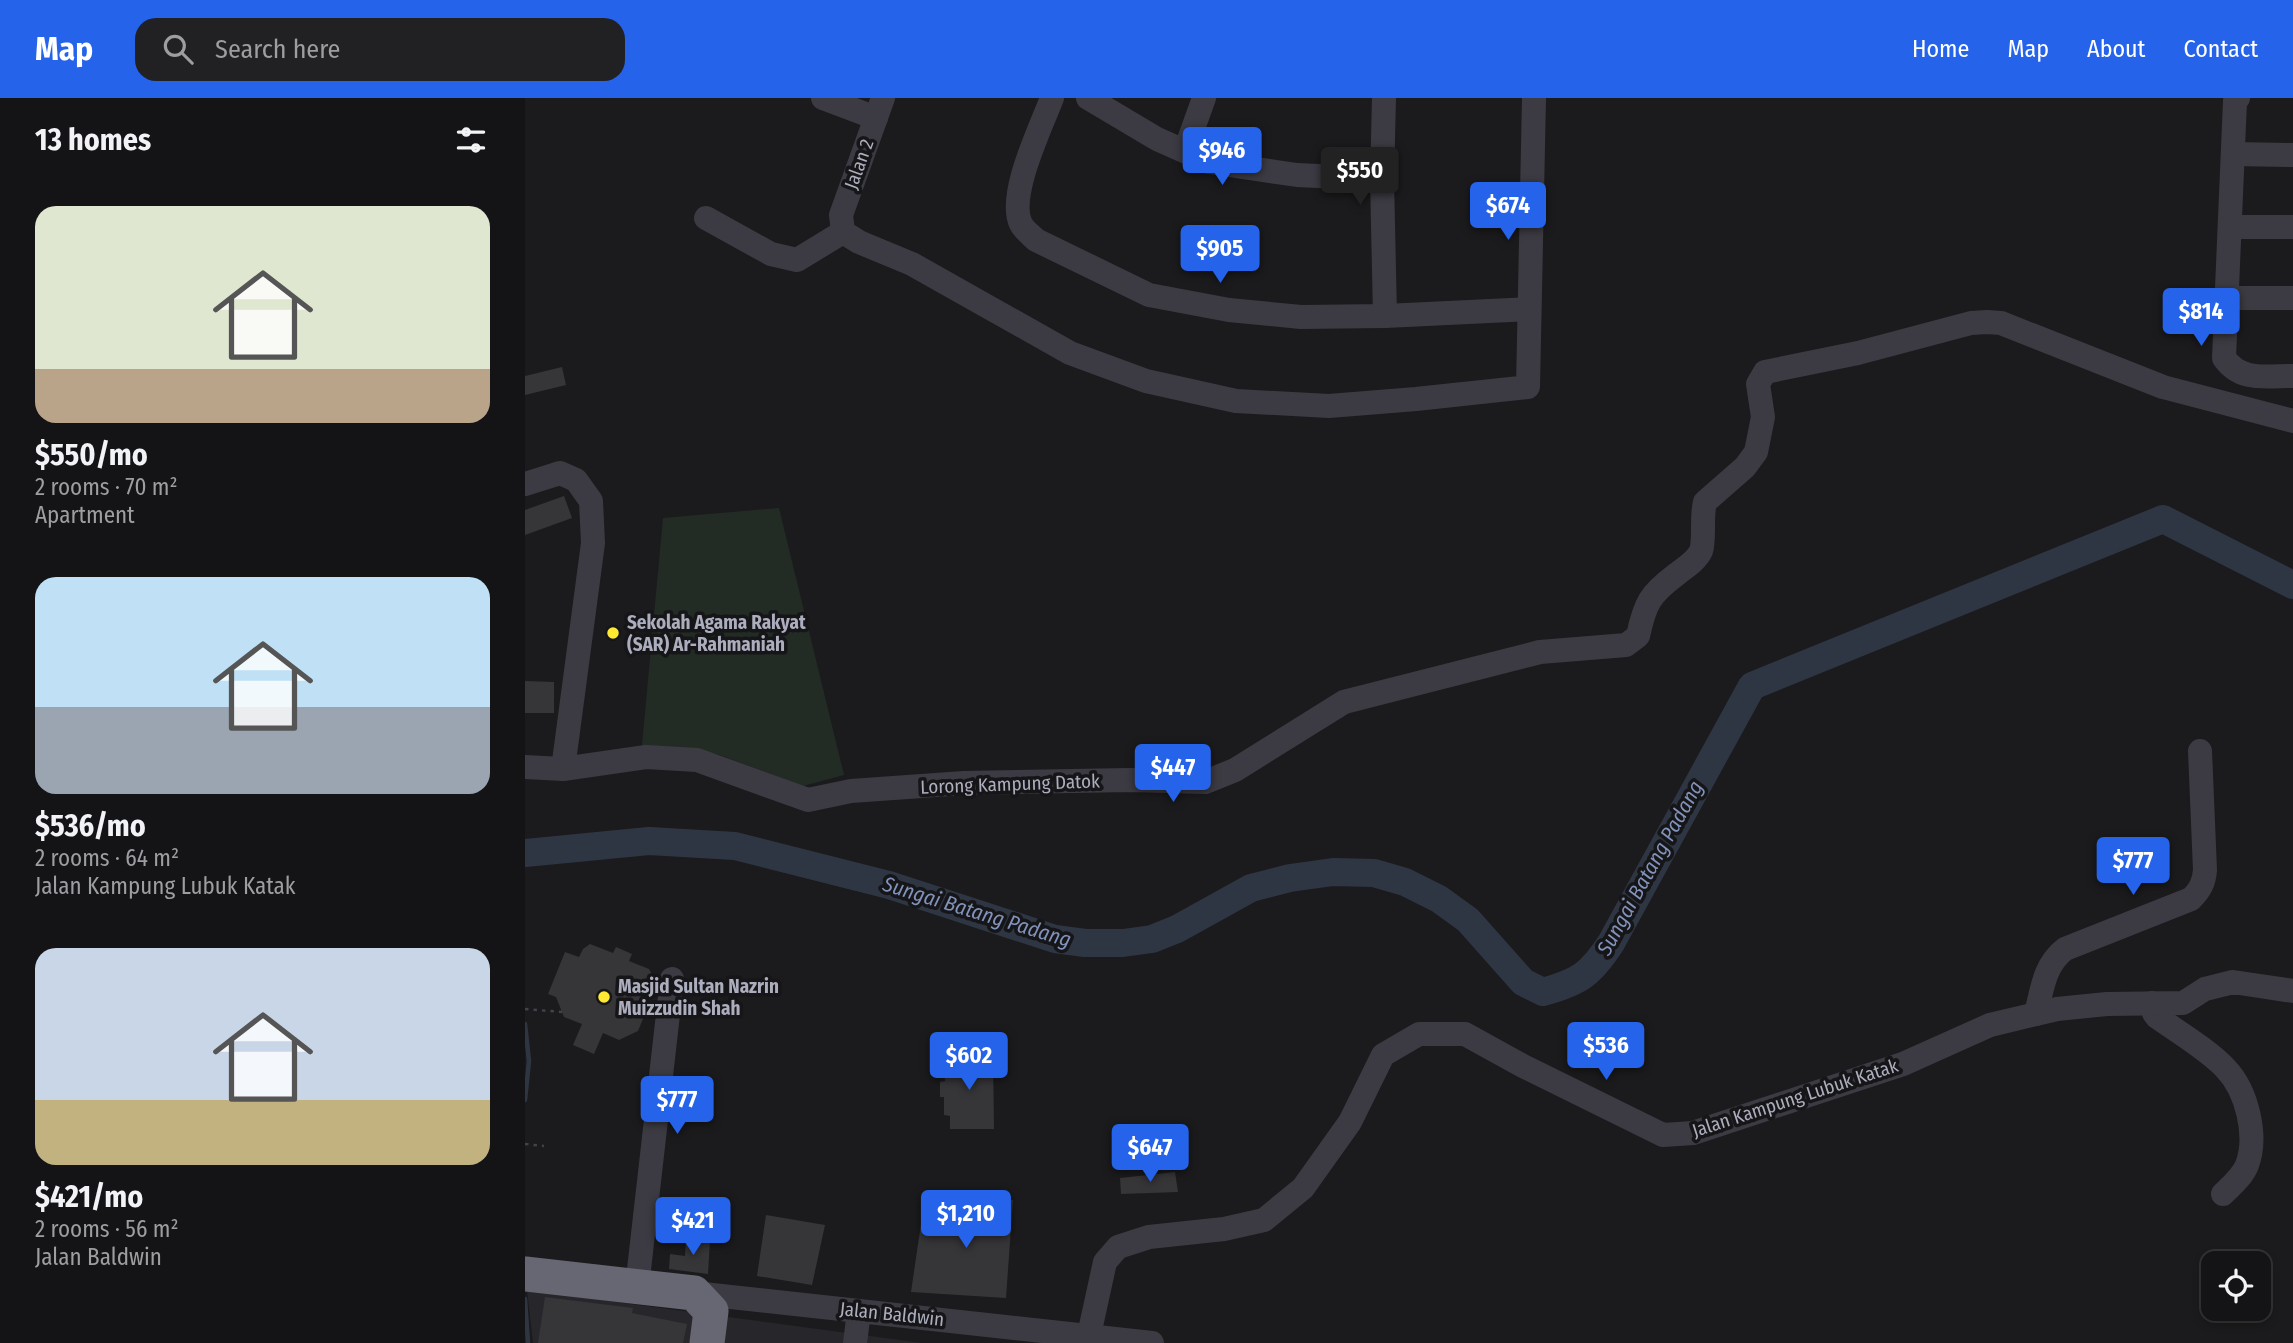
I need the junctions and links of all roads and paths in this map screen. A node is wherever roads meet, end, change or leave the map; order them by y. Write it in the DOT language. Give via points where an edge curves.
graph roads {
  1 [pos="823,98"];
  2 [pos="1052,98"];
  3 [pos="1088,98"];
  4 [pos="1204,98"];
  5 [pos="1384,98"];
  6 [pos="1534,98"];
  7 [pos="2238,98"];
  8 [pos="880,108"];
  9 [pos="1185,151"];
  10 [pos="2233,154"];
  11 [pos="2293,155"];
  12 [pos="1382,179"];
  13 [pos="706,218"];
  14 [pos="2230,227"];
  15 [pos="2293,227"];
  16 [pos="843,232"];
  17 [pos="2227,298"];
  18 [pos="2293,299"];
  19 [pos="1529,309"];
  20 [pos="1385,316"];
  21 [pos="2293,376"];
  22 [pos="2293,422"];
  23 [pos="525,484"];
  24 [pos="2200,751"];
  25 [pos="525,767"];
  26 [pos="563,769"];
  27 [pos="672,979"];
  28 [pos="2293,991"];
  29 [pos="2153,1003"];
  30 [pos="525,1009"];
  31 [pos="562,1012"];
  32 [pos="2036,1014"];
  33 [pos="525,1144"];
  34 [pos="544,1146"];
  35 [pos="2223,1194"];
  36 [pos="528,1274"];
  37 [pos="637,1287"];
  38 [pos="713,1311"];
  39 [pos="859,1311"];
  40 [pos="1042,1334"];
  41 [pos="1089,1335"];
  42 [pos="855,1343"];
  43 [pos="1153,1343"];
  1 -- 8 [label="street"];
  2 -- 20 [label="street" via="1019,186 1016,208 1021,225 1036,240 1149,295 1289,316"];
  3 -- 9 [label="street"];
  4 -- 9 [label="street"];
  5 -- 12 [label="street"];
  6 -- 19 [label="street"];
  7 -- 10 [label="street"];
  8 -- 16 [label="street, Jalan 2" via="841,215"];
  9 -- 12 [label="street" via="1209,162 1297,175"];
  10 -- 11 [label="street"];
  10 -- 14 [label="street"];
  12 -- 20 [label="street"];
  13 -- 16 [label="street" via="771,254 797,260"];
  14 -- 15 [label="street"];
  14 -- 17 [label="street"];
  16 -- 19 [label="street" via="923,270 1070,353 1146,381 1236,401 1329,406 1528,387"];
  17 -- 18 [label="street"];
  17 -- 21 [label="street" via="2224,358 2232,370 2249,376"];
  19 -- 20 [label="street"];
  22 -- 26 [label="street, Lorong Kampung Datok" via="2163,387 2001,323 1971,323 1765,372 1758,384 1763,417 1756,452 1705,502 1701,550 1692,563 1656,591 1644,608 1638,636 1626,645 1541,652 1344,702 1235,770 1205,782 964,783 851,791 809,800 697,760 646,757"];
  23 -- 26 [label="street" via="560,473 576,480 591,501 593,543"];
  24 -- 32 [label="street" via="2205,870 2200,890 2191,899 2065,949 2048,968"];
  25 -- 26 [label="street, Lorong Kampung Datok"];
  27 -- 37 [label="street"];
  28 -- 29 [label="street, Jalan Kampung Lubuk Katak" via="2232,982 2205,989 2183,1003"];
  29 -- 32 [label="street, Jalan Kampung Lubuk Katak"];
  29 -- 35 [label="street" via="2157,1017 2225,1067 2238,1084 2250,1122 2251,1150 2246,1167"];
  30 -- 31 [label="path"];
  32 -- 41 [label="street, Jalan Kampung Lubuk Katak" via="1990,1025 1903,1065 1706,1129 1663,1135 1465,1034 1419,1034 1383,1055 1350,1122 1303,1188 1263,1220 1149,1237 1118,1247 1105,1262"];
  33 -- 34 [label="path"];
  36 -- 37 [label="highway, Jalan Baldwin"];
  37 -- 38 [label="highway, Jalan Baldwin"];
  38 -- 39 [label="street, Jalan Baldwin"];
  39 -- 40 [label="street, Jalan Baldwin"];
  39 -- 42 [label="street"];
  40 -- 41 [label="street, Jalan Baldwin"];
  41 -- 43 [label="street, Jalan Baldwin"];
}
